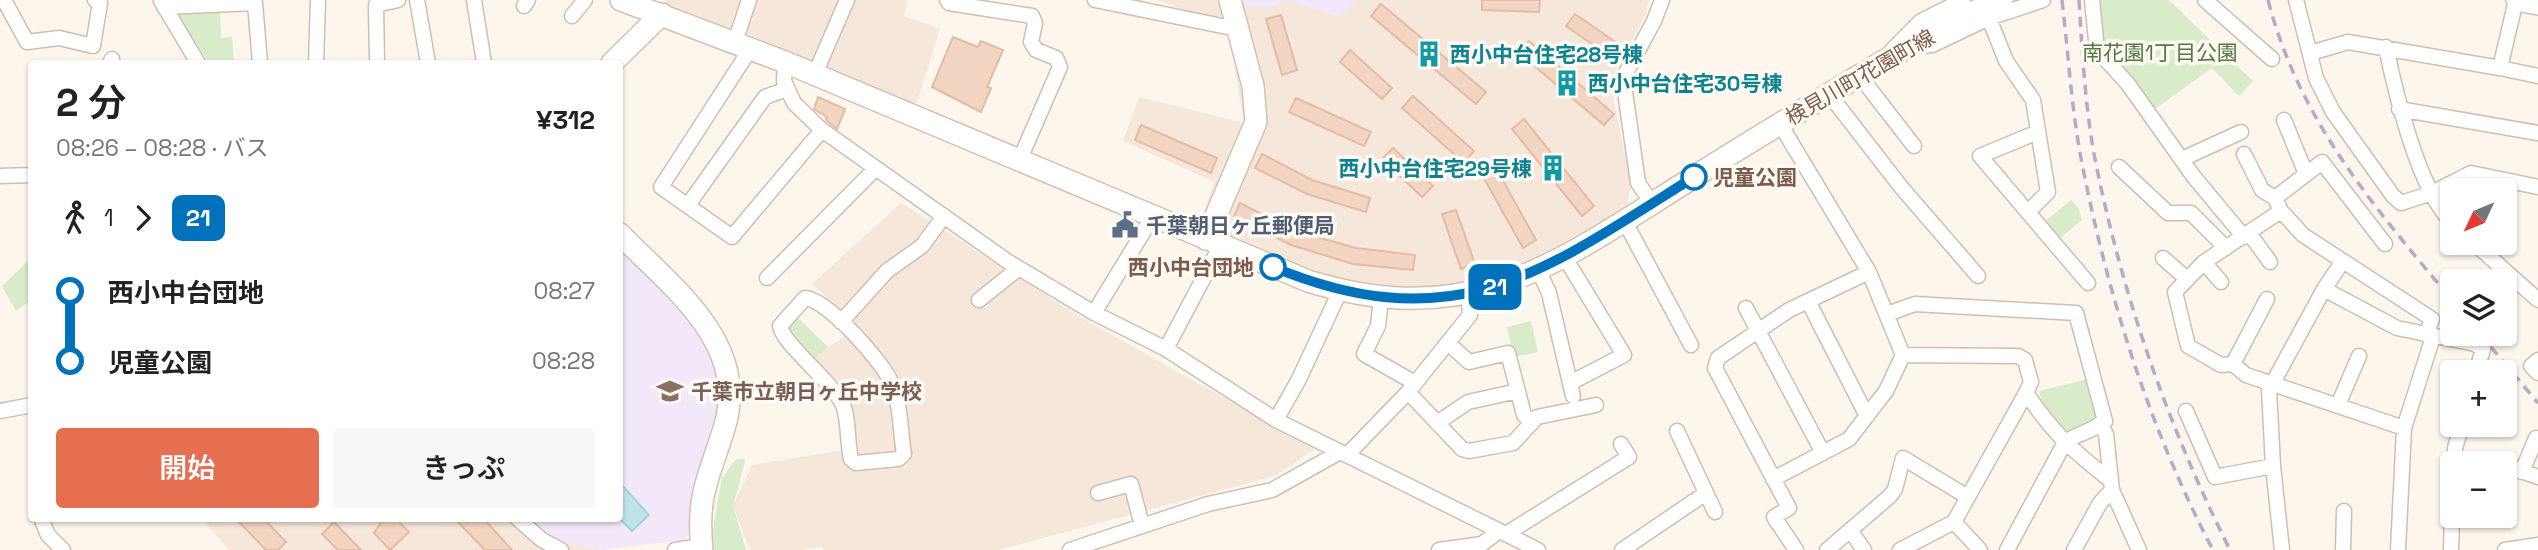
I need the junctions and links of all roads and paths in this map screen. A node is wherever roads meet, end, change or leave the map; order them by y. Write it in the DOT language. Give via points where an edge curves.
graph roads {
  1 [pos="4,0"];
  2 [pos="95,0"];
  3 [pos="318,0"];
  4 [pos="398,0"];
  5 [pos="417,0"];
  6 [pos="474,0"];
  7 [pos="585,0"];
  8 [pos="621,0"];
  9 [pos="749,0"];
  10 [pos="847,0"];
  11 [pos="947,0"];
  12 [pos="1095,0"];
  13 [pos="1230,0"];
  14 [pos="1661,0"];
  15 [pos="1963,0"];
  16 [pos="2003,0"];
  17 [pos="2043,0"];
  18 [pos="2092,0"];
  19 [pos="2205,0"];
  20 [pos="2296,0"];
  21 [pos="2517,0"];
  22 [pos="218,2"];
  23 [pos="162,4"];
  24 [pos="2538,4"];
  25 [pos="995,5"];
  26 [pos="657,8"];
  27 [pos="572,16"];
  28 [pos="1989,18"];
  29 [pos="1237,29"];
  30 [pos="1916,41"];
  31 [pos="743,45"];
  32 [pos="2386,47"];
  33 [pos="2310,53"];
  34 [pos="2272,59"];
  35 [pos="196,60"];
  36 [pos="260,60"];
  37 [pos="316,60"];
  38 [pos="377,60"];
  39 [pos="427,60"];
  40 [pos="484,60"];
  41 [pos="614,60"];
  42 [pos="1882,61"];
  43 [pos="786,62"];
  44 [pos="2500,68"];
  45 [pos="815,74"];
  46 [pos="1859,75"];
  47 [pos="2538,76"];
  48 [pos="787,89"];
  49 [pos="1829,94"];
  50 [pos="2399,109"];
  51 [pos="2284,120"];
  52 [pos="1780,124"];
  53 [pos="822,130"];
  54 [pos="2038,132"];
  55 [pos="2241,132"];
  56 [pos="2538,133"];
  57 [pos="1914,146"];
  58 [pos="2244,154"];
  59 [pos="1020,159"];
  60 [pos="2182,159"];
  61 [pos="2119,167"];
  62 [pos="876,168"];
  63 [pos="2306,174"];
  64 [pos="0,176"];
  65 [pos="28,176"];
  66 [pos="2538,187"];
  67 [pos="2432,193"];
  68 [pos="1652,203"];
  69 [pos="688,205"];
  70 [pos="2278,205"];
  71 [pos="2440,205"];
  72 [pos="2028,212"];
  73 [pos="944,216"];
  74 [pos="1153,216"];
  75 [pos="1624,220"];
  76 [pos="2246,235"];
  77 [pos="623,237"];
  78 [pos="1214,242"];
  79 [pos="2385,244"];
  80 [pos="2226,248"];
  81 [pos="1564,256"];
  82 [pos="2489,256"];
  83 [pos="2163,258"];
  84 [pos="2343,261"];
  85 [pos="2204,262"];
  86 [pos="2270,262"];
  87 [pos="1019,268"];
  88 [pos="1539,271"];
  89 [pos="1869,272"];
  90 [pos="1978,276"];
  91 [pos="767,278"];
  92 [pos="2187,279"];
  93 [pos="2221,282"];
  94 [pos="2088,283"];
  95 [pos="2324,289"];
  96 [pos="1340,291"];
  97 [pos="1468,293"];
  98 [pos="1381,298"];
  99 [pos="2267,299"];
  100 [pos="979,300"];
  101 [pos="2538,300"];
  102 [pos="1808,301"];
  103 [pos="1746,307"];
  104 [pos="1094,313"];
  105 [pos="1887,314"];
  106 [pos="841,322"];
  107 [pos="1759,331"];
  108 [pos="2430,336"];
  109 [pos="1449,344"];
  110 [pos="1691,345"];
  111 [pos="1166,349"];
  112 [pos="1902,355"];
  113 [pos="2359,356"];
  114 [pos="2480,360"];
  115 [pos="2538,360"];
  116 [pos="2233,364"];
  117 [pos="2538,373"];
  118 [pos="2274,382"];
  119 [pos="1411,388"];
  120 [pos="1518,391"];
  121 [pos="2026,393"];
  122 [pos="1596,405"];
  123 [pos="2338,405"];
  124 [pos="28,406"];
  125 [pos="0,411"];
  126 [pos="2186,411"];
  127 [pos="1867,416"];
  128 [pos="1276,420"];
  129 [pos="1437,423"];
  130 [pos="1532,423"];
  131 [pos="2100,424"];
  132 [pos="2404,428"];
  133 [pos="1677,431"];
  134 [pos="2536,438"];
  135 [pos="1621,444"];
  136 [pos="2064,444"];
  137 [pos="1823,453"];
  138 [pos="1344,454"];
  139 [pos="2273,466"];
  140 [pos="2538,477"];
  141 [pos="1773,479"];
  142 [pos="2111,485"];
  143 [pos="1098,493"];
  144 [pos="1706,493"];
  145 [pos="1968,496"];
  146 [pos="2344,511"];
  147 [pos="1715,512"];
  148 [pos="43,522"];
  149 [pos="521,522"];
  150 [pos="1954,522"];
  151 [pos="1142,525"];
  152 [pos="2452,528"];
  153 [pos="1850,530"];
  154 [pos="1503,533"];
  155 [pos="2538,545"];
  156 [pos="702,548"];
  157 [pos="1531,548"];
  158 [pos="63,550"];
  159 [pos="561,550"];
  160 [pos="675,550"];
  161 [pos="1070,550"];
  162 [pos="1439,550"];
  163 [pos="1622,550"];
  164 [pos="1796,550"];
  165 [pos="1827,550"];
  166 [pos="1864,550"];
  167 [pos="1900,550"];
  168 [pos="1980,550"];
  169 [pos="2007,550"];
  170 [pos="2074,550"];
  171 [pos="2139,550"];
  172 [pos="2282,550"];
  173 [pos="2343,550"];
  174 [pos="2398,550"];
  175 [pos="2451,550"];
  176 [pos="2505,550"];
  1 -- 2 [label="street" via="27,42 59,38 93,46 100,3"];
  3 -- 37 [label="street"];
  4 -- 38 [label="street" via="376,5"];
  5 -- 39 [label="street"];
  6 -- 40 [label="street"];
  7 -- 27 [label="street"];
  8 -- 26 [label="street, 検見川町花園町線"];
  9 -- 31 [label="street"];
  10 -- 45 [label="street"];
  11 -- 25 [label="street"];
  12 -- 29 [label="street"];
  13 -- 29 [label="street"];
  14 -- 68 [label="street" via="1623,78 1638,183"];
  15 -- 42 [label="street" via="1921,21"];
  16 -- 30 [label="street, 検見川町花園町線"];
  17 -- 28 [label="street"];
  18 -- 60 [label="street" via="2096,50 2128,84"];
  19 -- 34 [label="street"];
  20 -- 33 [label="street"];
  21 -- 24 [label="street"];
  21 -- 44 [label="street"];
  22 -- 23 [label="street"];
  22 -- 36 [label="street" via="255,3"];
  23 -- 35 [label="street"];
  25 -- 59 [label="street" via="1032,16 1031,42 1036,50 1056,58 1060,67"];
  26 -- 31 [label="street, 検見川町花園町線"];
  26 -- 41 [label="street"];
  28 -- 30 [label="street" via="1932,45"];
  28 -- 54 [label="street" via="2006,61 2033,100"];
  29 -- 78 [label="street" via="1254,86 1256,122"];
  30 -- 42 [label="street, 検見川町花園町線"];
  31 -- 43 [label="street, 検見川町花園町線"];
  31 -- 69 [label="street" via="661,187"];
  32 -- 33 [label="street" via="2347,43"];
  32 -- 44 [label="street"];
  32 -- 50 [label="street"];
  33 -- 67 [label="street" via="2333,112 2393,196 2401,203"];
  42 -- 46 [label="street, 検見川町花園町線"];
  43 -- 45 [label="street, 検見川町花園町線"];
  43 -- 48 [label="street"];
  44 -- 47 [label="street"];
  45 -- 59 [label="street, 検見川町花園町線"];
  46 -- 49 [label="street, 検見川町花園町線"];
  46 -- 57 [label="street"];
  48 -- 53 [label="street" via="794,103"];
  48 -- 69 [label="street" via="765,97"];
  49 -- 52 [label="street, 検見川町花園町線"];
  49 -- 90 [label="street"];
  50 -- 56 [label="street"];
  50 -- 67 [label="street"];
  51 -- 63 [label="street"];
  52 -- 68 [label="street, 検見川町花園町線"];
  52 -- 89 [label="street"];
  53 -- 62 [label="street"];
  53 -- 69 [label="street" via="732,237"];
  54 -- 72 [label="street" via="2048,192"];
  54 -- 72 [label="street" via="1980,156"];
  55 -- 60 [label="street"];
  58 -- 70 [label="street" via="2262,190"];
  59 -- 74 [label="street, 検見川町花園町線"];
  60 -- 76 [label="street"];
  61 -- 80 [label="street" via="2168,213 2191,213"];
  62 -- 73 [label="street"];
  62 -- 91 [label="street"];
  63 -- 70 [label="street"];
  63 -- 79 [label="street" via="2322,162"];
  64 -- 65 [label="street"];
  66 -- 67 [label="street" via="2471,173"];
  67 -- 71 [label="street"];
  68 -- 75 [label="street, 検見川町花園町線"];
  70 -- 76 [label="street"];
  70 -- 84 [label="street" via="2303,235"];
  72 -- 94 [label="street"];
  73 -- 87 [label="street"];
  73 -- 106 [label="street" via="922,246 887,271"];
  74 -- 78 [label="street, 検見川町花園町線"];
  74 -- 104 [label="street"];
  75 -- 81 [label="street, 検見川町花園町線"];
  75 -- 110 [label="street"];
  76 -- 80 [label="street"];
  76 -- 86 [label="street"];
  77 -- 156 [label="street" via="707,325 727,365 730,404 701,500"];
  78 -- 96 [label="street, 検見川町花園町線"];
  78 -- 111 [label="street"];
  80 -- 85 [label="street"];
  81 -- 88 [label="street, 検見川町花園町線"];
  81 -- 88 [label="street" via="1624,355 1571,390 1549,293"];
  82 -- 101 [label="street"];
  83 -- 92 [label="street"];
  84 -- 95 [label="street"];
  84 -- 108 [label="street" via="2432,319"];
  85 -- 92 [label="street"];
  85 -- 93 [label="street"];
  87 -- 100 [label="street"];
  87 -- 104 [label="street"];
  88 -- 97 [label="street, 検見川町花園町線"];
  89 -- 102 [label="street"];
  89 -- 105 [label="street"];
  92 -- 116 [label="street" via="2175,292 2188,346 2221,365"];
  95 -- 108 [label="street" via="2397,328"];
  95 -- 118 [label="street"];
  96 -- 98 [label="street, 検見川町花園町線"];
  96 -- 128 [label="street"];
  97 -- 98 [label="street, 検見川町花園町線" via="1444,298"];
  97 -- 109 [label="street" via="1470,315"];
  98 -- 119 [label="street" via="1378,326 1364,354"];
  99 -- 116 [label="street"];
  102 -- 107 [label="street"];
  102 -- 127 [label="street"];
  103 -- 107 [label="street"];
  104 -- 111 [label="street"];
  105 -- 112 [label="street"];
  105 -- 131 [label="street" via="1915,304 2076,313 2105,421"];
  106 -- 106 [label="street" via="813,298 805,298 780,326 780,332 843,404 851,458 856,463 898,459 904,454 891,380"];
  107 -- 137 [label="street"];
  107 -- 141 [label="street" via="1718,358 1715,368"];
  108 -- 114 [label="street" via="2475,344 2483,349"];
  108 -- 132 [label="street"];
  109 -- 119 [label="street"];
  109 -- 120 [label="street" via="1469,362 1508,353"];
  111 -- 128 [label="street"];
  112 -- 121 [label="street" via="2018,356 2025,360 2031,382"];
  112 -- 127 [label="street" via="1886,391"];
  113 -- 123 [label="street"];
  115 -- 117 [label="street" via="2531,366"];
  116 -- 118 [label="street" via="2246,375"];
  118 -- 123 [label="street"];
  118 -- 139 [label="street" via="2269,390"];
  119 -- 129 [label="street"];
  119 -- 138 [label="street"];
  120 -- 129 [label="street" via="1468,402"];
  120 -- 130 [label="street" via="1524,415"];
  121 -- 136 [label="street"];
  121 -- 145 [label="street"];
  122 -- 130 [label="street"];
  123 -- 132 [label="street"];
  124 -- 125 [label="street"];
  126 -- 139 [label="street" via="2215,477"];
  127 -- 137 [label="street" via="1849,439"];
  128 -- 138 [label="street"];
  129 -- 130 [label="street" via="1469,451 1513,443"];
  131 -- 136 [label="street"];
  131 -- 142 [label="street" via="2106,434"];
  132 -- 174 [label="street"];
  133 -- 144 [label="street"];
  134 -- 140 [label="street" via="2516,470"];
  135 -- 154 [label="street" via="1629,457"];
  136 -- 142 [label="street"];
  136 -- 169 [label="street"];
  137 -- 141 [label="street"];
  138 -- 151 [label="street" via="1272,490"];
  138 -- 154 [label="street"];
  139 -- 172 [label="street"];
  141 -- 164 [label="street" via="1789,508 1774,517"];
  142 -- 170 [label="street"];
  142 -- 171 [label="street"];
  143 -- 151 [label="street" via="1131,484"];
  144 -- 147 [label="street"];
  144 -- 163 [label="street"];
  145 -- 150 [label="street"];
  145 -- 153 [label="street" via="1903,458 1895,489"];
  146 -- 173 [label="street"];
  148 -- 158 [label="street"];
  149 -- 159 [label="street" via="542,541"];
  150 -- 167 [label="street"];
  150 -- 168 [label="street"];
  151 -- 161 [label="street"];
  152 -- 175 [label="street"];
  153 -- 165 [label="street"];
  153 -- 166 [label="street"];
  154 -- 157 [label="street"];
  154 -- 162 [label="street" via="1482,544"];
  155 -- 176 [label="street"];
  156 -- 160 [label="street"];
}
